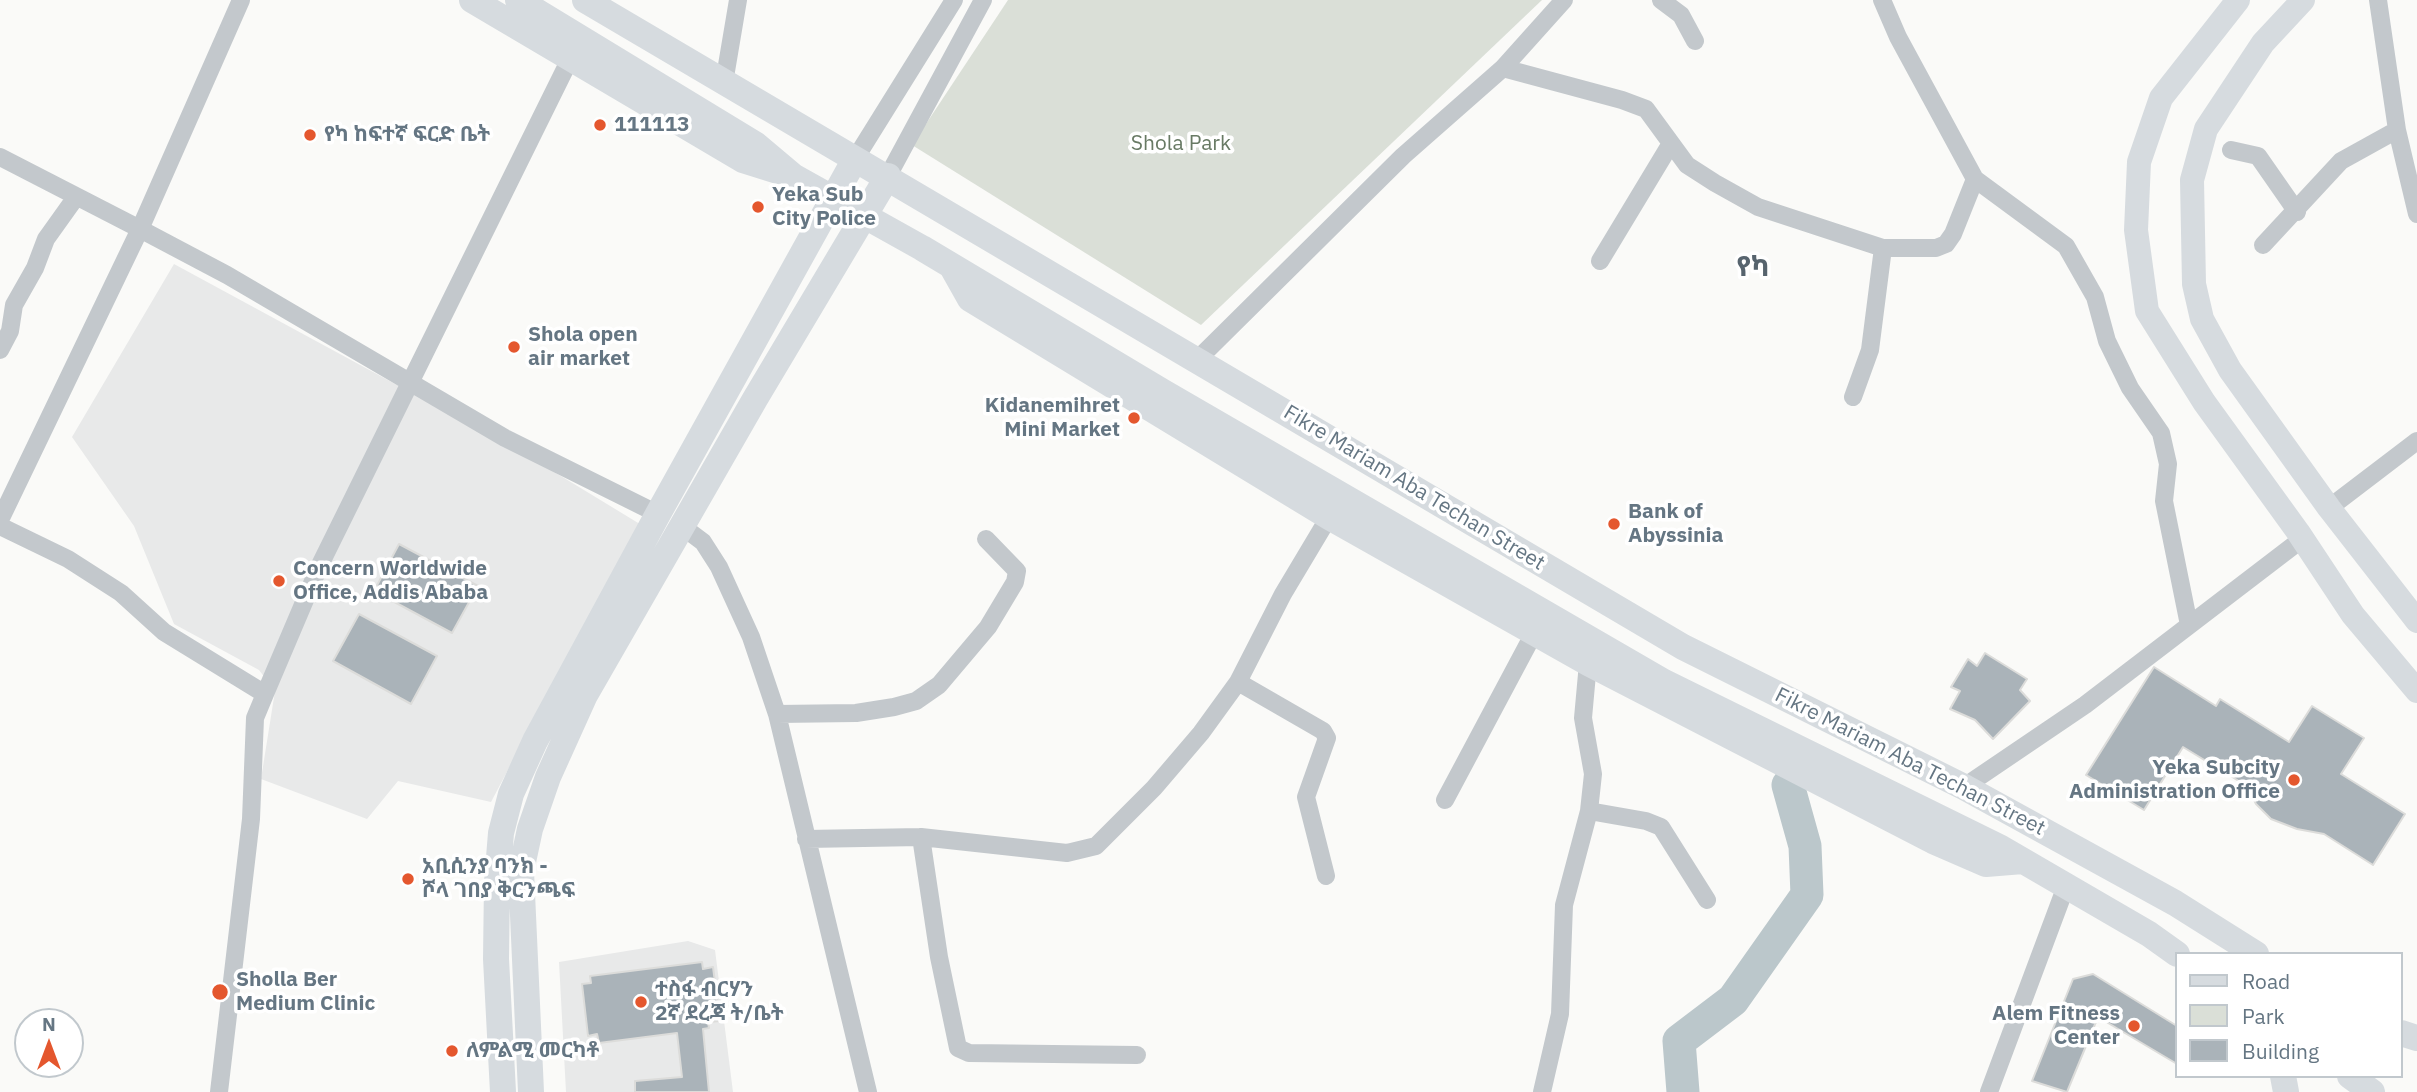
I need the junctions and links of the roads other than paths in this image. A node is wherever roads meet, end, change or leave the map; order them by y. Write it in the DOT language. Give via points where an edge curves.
graph roads {
  1 [pos="241,0"];
  2 [pos="472,0"];
  3 [pos="519,0"];
  4 [pos="585,0"];
  5 [pos="738,0"];
  6 [pos="954,0"];
  7 [pos="983,0"];
  8 [pos="1564,0"];
  9 [pos="1661,0"];
  10 [pos="1882,0"];
  11 [pos="2238,0"];
  12 [pos="2303,0"];
  13 [pos="2378,0"];
  14 [pos="1695,41"];
  15 [pos="570,59"];
  16 [pos="1503,68"];
  17 [pos="724,83"];
  18 [pos="2397,130"];
  19 [pos="1670,145"];
  20 [pos="2231,150"];
  21 [pos="0,157"];
  22 [pos="855,159"];
  23 [pos="793,176"];
  24 [pos="888,176"];
  25 [pos="1975,179"];
  26 [pos="76,197"];
  27 [pos="832,197"];
  28 [pos="2297,212"];
  29 [pos="2417,214"];
  30 [pos="863,215"];
  31 [pos="140,229"];
  32 [pos="2263,245"];
  33 [pos="1883,248"];
  34 [pos="1600,261"];
  35 [pos="951,266"];
  36 [pos="0,350"];
  37 [pos="1197,360"];
  38 [pos="412,384"];
  39 [pos="1853,397"];
  40 [pos="2417,441"];
  41 [pos="2329,508"];
  42 [pos="657,514"];
  43 [pos="1329,517"];
  44 [pos="0,520"];
  45 [pos="0,526"];
  46 [pos="683,527"];
  47 [pos="986,539"];
  48 [pos="2302,539"];
  49 [pos="2417,621"];
  50 [pos="2189,625"];
  51 [pos="1534,633"];
  52 [pos="1683,647"];
  53 [pos="1588,663"];
  54 [pos="1238,682"];
  55 [pos="1664,682"];
  56 [pos="2417,691"];
  57 [pos="265,694"];
  58 [pos="777,714"];
  59 [pos="1964,787"];
  60 [pos="1445,800"];
  61 [pos="1589,811"];
  62 [pos="921,837"];
  63 [pos="806,839"];
  64 [pos="2023,861"];
  65 [pos="1326,876"];
  66 [pos="2066,886"];
  67 [pos="1707,900"];
  68 [pos="2175,902"];
  69 [pos="2149,934"];
  70 [pos="2253,952"];
  71 [pos="2176,953"];
  72 [pos="529,1048"];
  73 [pos="502,1051"];
  74 [pos="1137,1055"];
  75 [pos="2353,1078"];
  76 [pos="1994,1090"];
  77 [pos="219,1092"];
  78 [pos="503,1092"];
  79 [pos="531,1092"];
  80 [pos="868,1092"];
  81 [pos="1542,1092"];
  82 [pos="2372,1092"];
  1 -- 31 [label="street"];
  2 -- 15 [label="main road"];
  3 -- 23 [label="main road, Fikre Mariam Aba Techan Street" via="755,144"];
  4 -- 17 [label="main road, Fikre Mariam Aba Techan Street"];
  5 -- 17 [label="street"];
  6 -- 22 [label="street"];
  7 -- 24 [label="street"];
  8 -- 16 [label="street"];
  9 -- 14 [label="street" via="1681,15"];
  10 -- 25 [label="street"];
  11 -- 48 [label="main road" via="2161,98 2139,162 2136,230 2147,311 2204,402"];
  12 -- 41 [label="main road" via="2263,43 2206,129 2192,180 2192,256 2202,319 2231,370"];
  13 -- 18 [label="street"];
  15 -- 23 [label="main road" via="743,160"];
  15 -- 38 [label="street"];
  16 -- 19 [label="street" via="1646,109"];
  16 -- 37 [label="street" via="1403,156"];
  17 -- 22 [label="main road, Fikre Mariam Aba Techan Street"];
  18 -- 28 [label="street" via="2341,162"];
  18 -- 29 [label="street"];
  19 -- 33 [label="street" via="1687,164 1758,207"];
  19 -- 34 [label="street"];
  20 -- 28 [label="street" via="2258,156"];
  21 -- 26 [label="street"];
  22 -- 24 [label="main road, Fikre Mariam Aba Techan Street"];
  22 -- 27 [label="main road"];
  23 -- 27 [label="main road, Fikre Mariam Aba Techan Street"];
  24 -- 30 [label="main road"];
  24 -- 37 [label="main road, Fikre Mariam Aba Techan Street"];
  25 -- 33 [label="street" via="1946,244"];
  25 -- 50 [label="street" via="2066,246 2095,297 2107,341 2130,388 2161,433 2168,464 2164,501"];
  26 -- 31 [label="street"];
  26 -- 36 [label="street" via="46,239"];
  27 -- 30 [label="main road, Fikre Mariam Aba Techan Street"];
  27 -- 42 [label="main road"];
  28 -- 32 [label="street"];
  30 -- 35 [label="main road, Fikre Mariam Aba Techan Street"];
  30 -- 46 [label="main road"];
  31 -- 38 [label="street"];
  31 -- 44 [label="street"];
  33 -- 39 [label="street" via="1870,350"];
  35 -- 43 [label="main road" via="970,299"];
  35 -- 55 [label="main road, Fikre Mariam Aba Techan Street"];
  37 -- 52 [label="main road, Fikre Mariam Aba Techan Street"];
  38 -- 42 [label="street" via="515,444"];
  38 -- 57 [label="street" via="319,567"];
  40 -- 41 [label="street"];
  41 -- 49 [label="main road"];
  42 -- 73 [label="main road" via="511,793 501,833 497,883"];
  43 -- 51 [label="main road"];
  43 -- 54 [label="street"];
  45 -- 57 [label="street" via="68,559 121,593 164,632"];
  46 -- 58 [label="street" via="703,542 719,567 751,637"];
  46 -- 72 [label="main road" via="585,695 530,829 521,871"];
  47 -- 58 [label="street" via="1017,571 1015,582 988,627 939,685 916,701 894,707 856,713"];
  48 -- 50 [label="street"];
  48 -- 56 [label="main road" via="2353,615"];
  50 -- 59 [label="street" via="2085,705"];
  51 -- 53 [label="main road"];
  51 -- 60 [label="street"];
  52 -- 55 [label="main road"];
  52 -- 59 [label="main road, Fikre Mariam Aba Techan Street"];
  53 -- 61 [label="street" via="1583,718 1593,774"];
  53 -- 64 [label="main road" via="1924,836 1986,864"];
  54 -- 62 [label="street" via="1154,788 1096,846 1068,853"];
  54 -- 65 [label="street" via="1323,731 1327,738 1306,797"];
  55 -- 64 [label="main road, Fikre Mariam Aba Techan Street"];
  57 -- 77 [label="street" via="255,718 251,818"];
  58 -- 63 [label="street"];
  59 -- 68 [label="main road, Fikre Mariam Aba Techan Street"];
  61 -- 67 [label="street" via="1661,827"];
  61 -- 81 [label="street" via="1564,905 1560,1014"];
  62 -- 63 [label="street"];
  62 -- 74 [label="street" via="958,1048 969,1053"];
  63 -- 80 [label="street"];
  64 -- 66 [label="main road, Fikre Mariam Aba Techan Street"];
  66 -- 69 [label="main road, Fikre Mariam Aba Techan Street"];
  66 -- 76 [label="street"];
  68 -- 69 [label="main road"];
  68 -- 70 [label="main road, Fikre Mariam Aba Techan Street"];
  69 -- 71 [label="main road, Fikre Mariam Aba Techan Street"];
  72 -- 73 [label="main road"];
  72 -- 79 [label="main road"];
  73 -- 78 [label="main road"];
  75 -- 82 [label="main road"];
}
